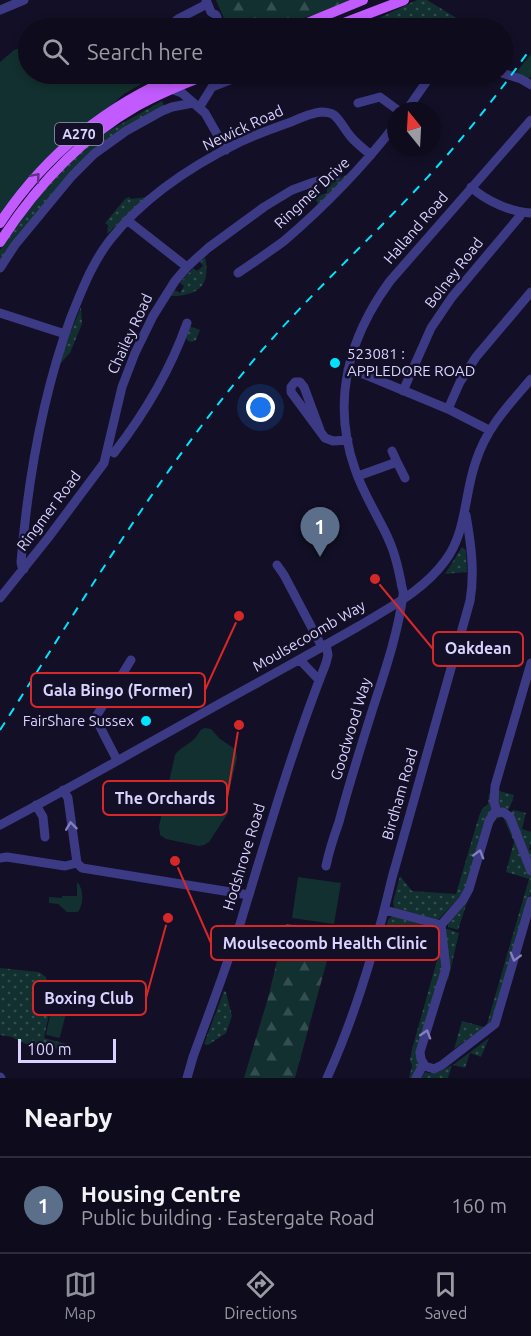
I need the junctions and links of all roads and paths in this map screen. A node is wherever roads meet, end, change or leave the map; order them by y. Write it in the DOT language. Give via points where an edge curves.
graph roads {
  1 [pos="24,0"];
  2 [pos="363,0"];
  3 [pos="404,0"];
  4 [pos="208,5"];
  5 [pos="0,10"];
  6 [pos="180,18"];
  7 [pos="217,18"];
  8 [pos="319,18"];
  9 [pos="357,18"];
  10 [pos="513,76"];
  11 [pos="160,84"];
  12 [pos="184,84"];
  13 [pos="194,84"];
  14 [pos="218,84"];
  15 [pos="425,84"];
  16 [pos="531,85"];
  17 [pos="169,90"];
  18 [pos="130,98"];
  19 [pos="387,102"];
  20 [pos="412,102"];
  21 [pos="358,103"];
  22 [pos="194,104"];
  23 [pos="531,120"];
  24 [pos="387,135"];
  25 [pos="226,150"];
  26 [pos="371,155"];
  27 [pos="336,176"];
  28 [pos="320,180"];
  29 [pos="471,187"];
  30 [pos="322,190"];
  31 [pos="521,212"];
  32 [pos="531,213"];
  33 [pos="127,220"];
  34 [pos="0,223"];
  35 [pos="0,242"];
  36 [pos="187,267"];
  37 [pos="0,268"];
  38 [pos="238,273"];
  39 [pos="531,292"];
  40 [pos="0,313"];
  41 [pos="187,323"];
  42 [pos="65,334"];
  43 [pos="348,370"];
  44 [pos="531,379"];
  45 [pos="403,391"];
  46 [pos="448,409"];
  47 [pos="138,422"];
  48 [pos="320,430"];
  49 [pos="489,430"];
  50 [pos="111,431"];
  51 [pos="348,440"];
  52 [pos="392,451"];
  53 [pos="114,453"];
  54 [pos="397,462"];
  55 [pos="100,470"];
  56 [pos="358,476"];
  57 [pos="405,478"];
  58 [pos="465,513"];
  59 [pos="277,565"];
  60 [pos="24,569"];
  61 [pos="0,598"];
  62 [pos="401,601"];
  63 [pos="324,646"];
  64 [pos="131,660"];
  65 [pos="300,660"];
  66 [pos="531,663"];
  67 [pos="319,680"];
  68 [pos="117,760"];
  69 [pos="63,790"];
  70 [pos="36,805"];
  71 [pos="497,812"];
  72 [pos="0,825"];
  73 [pos="45,837"];
  74 [pos="0,858"];
  75 [pos="77,864"];
  76 [pos="326,866"];
  77 [pos="531,871"];
  78 [pos="249,895"];
  79 [pos="531,901"];
  80 [pos="385,910"];
  81 [pos="441,925"];
  82 [pos="423,1065"];
  83 [pos="187,1078"];
  84 [pos="327,1078"];
  85 [pos="416,1078"];
  1 -- 5 [label="street"];
  2 -- 8 [label="main road"];
  3 -- 9 [label="main road"];
  4 -- 6 [label="street"];
  4 -- 7 [label="street"];
  10 -- 16 [label="street"];
  11 -- 18 [label="main road, A270"];
  12 -- 17 [label="main road, A270"];
  13 -- 22 [label="street" via="189,93"];
  14 -- 22 [label="street"];
  15 -- 20 [label="street"];
  17 -- 18 [label="main road" via="164,84"];
  17 -- 22 [label="street" via="180,91"];
  17 -- 35 [label="main road, A270" via="120,117 75,151 32,198"];
  34 -- 18 [label="main road, A270, one-way" via="69,143"];
  19 -- 21 [label="street" via="380,97"];
  22 -- 25 [label="street" via="207,116"];
  22 -- 37 [label="street" via="162,111 104,145 56,195"];
  23 -- 29 [label="street, Halland Road"];
  24 -- 26 [label="street, Ringmer Drive"];
  25 -- 26 [label="street, Newick Road" via="273,128 324,112 336,117 353,140"];
  25 -- 33 [label="street, Newick Road" via="157,193"];
  26 -- 38 [label="street, Ringmer Drive" via="348,182 282,242"];
  27 -- 28 [label="street, Chailey Road"];
  28 -- 30 [label="street"];
  28 -- 36 [label="street, Chailey Road" via="292,190 264,207"];
  29 -- 31 [label="street"];
  29 -- 43 [label="street, Halland Road" via="381,293 363,324"];
  31 -- 32 [label="street"];
  31 -- 45 [label="street, Bolney Road" via="446,305 431,328"];
  33 -- 36 [label="street"];
  33 -- 42 [label="street, Newick Road" via="94,264"];
  36 -- 50 [label="street, Chailey Road" via="165,295 139,344 122,387"];
  39 -- 46 [label="street" via="476,357"];
  40 -- 42 [label="street"];
  41 -- 47 [label="street" via="164,378"];
  42 -- 60 [label="street, Newick Road" via="44,405 33,461 22,553"];
  43 -- 45 [label="street"];
  43 -- 51 [label="street, Halland Road" via="344,408"];
  44 -- 49 [label="street, Moulsecoomb Way"];
  45 -- 46 [label="street"];
  46 -- 49 [label="street"];
  47 -- 50 [label="street"];
  47 -- 53 [label="street"];
  48 -- 48 [label="street" via="291,392 295,382 304,387"];
  48 -- 51 [label="street" via="330,440"];
  49 -- 58 [label="street, Moulsecoomb Way" via="474,467"];
  50 -- 55 [label="street, Chailey Road" via="106,460"];
  51 -- 56 [label="street, Halland Road"];
  52 -- 54 [label="street"];
  54 -- 56 [label="street"];
  54 -- 57 [label="street"];
  55 -- 60 [label="street, Ringmer Road"];
  56 -- 62 [label="street, Goodwood Way" via="394,550 404,593"];
  58 -- 62 [label="street, Moulsecoomb Way" via="446,560"];
  58 -- 80 [label="street, Birdham Road" via="472,559 470,601"];
  59 -- 63 [label="street"];
  60 -- 61 [label="street, Ringmer Road"];
  62 -- 63 [label="street, Moulsecoomb Way"];
  62 -- 76 [label="street, Goodwood Way" via="393,644"];
  63 -- 65 [label="street, Moulsecoomb Way"];
  63 -- 67 [label="street, Hodshrove Road" via="328,655"];
  64 -- 68 [label="street" via="97,715"];
  65 -- 67 [label="street"];
  65 -- 68 [label="street, Moulsecoomb Way"];
  66 -- 71 [label="street" via="495,786"];
  67 -- 78 [label="street, Hodshrove Road"];
  68 -- 69 [label="street, Moulsecoomb Way"];
  69 -- 70 [label="street, Moulsecoomb Way"];
  75 -- 69 [label="street, one-way" via="68,798"];
  70 -- 72 [label="street, Moulsecoomb Way"];
  70 -- 73 [label="street" via="43,817"];
  71 -- 77 [label="street" via="509,816"];
  81 -- 71 [label="street, one-way" via="469,889 489,819"];
  74 -- 75 [label="street"];
  75 -- 78 [label="street" via="82,868"];
  78 -- 83 [label="street, Hodshrove Road"];
  79 -- 82 [label="street, one-way" via="495,1024 442,1065 434,1069"];
  80 -- 81 [label="street"];
  80 -- 84 [label="street, Birdham Road" via="357,1001"];
  82 -- 81 [label="street, one-way" via="420,1052 446,968"];
  82 -- 85 [label="street"];
}
